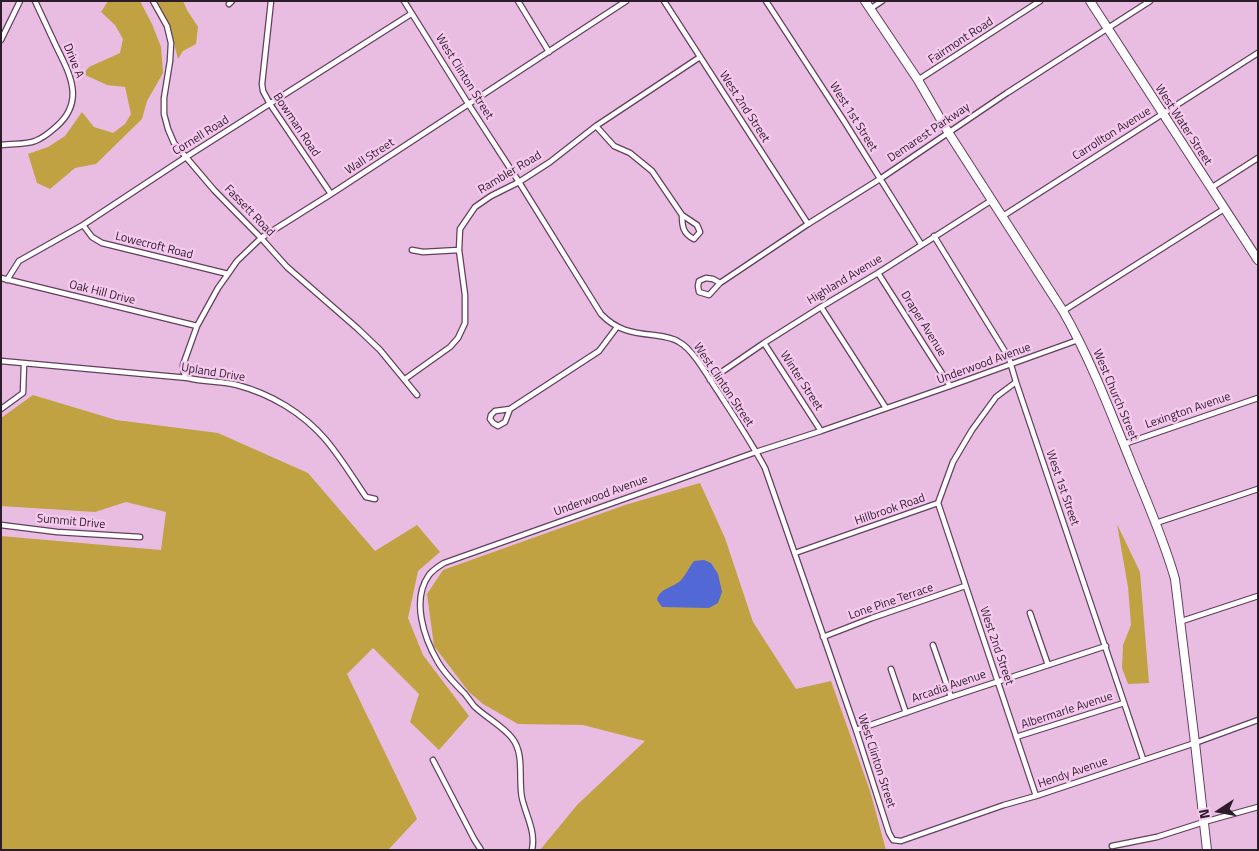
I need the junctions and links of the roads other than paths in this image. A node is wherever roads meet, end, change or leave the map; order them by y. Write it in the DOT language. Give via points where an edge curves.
graph roads {
  1 [pos="20,1"];
  2 [pos="35,1"];
  3 [pos="153,1"];
  4 [pos="272,1"];
  5 [pos="404,1"];
  6 [pos="518,1"];
  7 [pos="626,1"];
  8 [pos="664,1"];
  9 [pos="766,1"];
  10 [pos="865,1"];
  11 [pos="882,1"];
  12 [pos="1040,1"];
  13 [pos="1090,1"];
  14 [pos="1150,1"];
  15 [pos="870,9"];
  16 [pos="411,14"];
  17 [pos="1108,28"];
  18 [pos="1,40"];
  19 [pos="549,52"];
  20 [pos="1258,53"];
  21 [pos="700,57"];
  22 [pos="918,80"];
  23 [pos="270,104"];
  24 [pos="469,105"];
  25 [pos="1163,114"];
  26 [pos="596,126"];
  27 [pos="948,132"];
  28 [pos="1,145"];
  29 [pos="186,157"];
  30 [pos="1258,158"];
  31 [pos="880,179"];
  32 [pos="519,182"];
  33 [pos="1211,188"];
  34 [pos="331,194"];
  35 [pos="992,200"];
  36 [pos="1224,209"];
  37 [pos="682,215"];
  38 [pos="1003,216"];
  39 [pos="808,224"];
  40 [pos="83,225"];
  41 [pos="934,236"];
  42 [pos="261,238"];
  43 [pos="921,244"];
  44 [pos="412,250"];
  45 [pos="459,250"];
  46 [pos="1258,260"];
  47 [pos="878,273"];
  48 [pos="228,274"];
  49 [pos="1,278"];
  50 [pos="7,280"];
  51 [pos="720,283"];
  52 [pos="821,307"];
  53 [pos="1063,312"];
  54 [pos="197,326"];
  55 [pos="618,327"];
  56 [pos="1080,340"];
  57 [pos="764,342"];
  58 [pos="1,361"];
  59 [pos="24,364"];
  60 [pos="1012,364"];
  61 [pos="188,378"];
  62 [pos="405,379"];
  63 [pos="710,380"];
  64 [pos="1016,382"];
  65 [pos="950,386"];
  66 [pos="418,395"];
  67 [pos="1258,398"];
  68 [pos="886,408"];
  69 [pos="1,409"];
  70 [pos="510,409"];
  71 [pos="821,431"];
  72 [pos="1124,444"];
  73 [pos="756,452"];
  74 [pos="1258,489"];
  75 [pos="375,499"];
  76 [pos="938,503"];
  77 [pos="1156,523"];
  78 [pos="1,525"];
  79 [pos="140,537"];
  80 [pos="795,553"];
  81 [pos="965,586"];
  82 [pos="1258,596"];
  83 [pos="1030,613"];
  84 [pos="1179,622"];
  85 [pos="823,637"];
  86 [pos="933,645"];
  87 [pos="1106,646"];
  88 [pos="1048,665"];
  89 [pos="890,669"];
  90 [pos="998,681"];
  91 [pos="951,697"];
  92 [pos="1124,703"];
  93 [pos="906,713"];
  94 [pos="1258,720"];
  95 [pos="856,730"];
  96 [pos="1016,737"];
  97 [pos="1195,743"];
  98 [pos="433,760"];
  99 [pos="1143,760"];
  100 [pos="1036,796"];
  101 [pos="1258,807"];
  102 [pos="1204,822"];
  103 [pos="894,840"];
  104 [pos="1112,846"];
  105 [pos="481,850"];
  106 [pos="532,850"];
  107 [pos="1207,850"];
  1 -- 18 [label="street"];
  2 -- 28 [label="street, Drive A" via="70,75 71,103 65,119 44,138 24,144"];
  3 -- 29 [label="street, Fassett Road" via="167,26 171,43 164,114 174,143"];
  4 -- 23 [label="street, Bowman Road" via="262,84"];
  5 -- 16 [label="street, West Clinton Street"];
  6 -- 19 [label="street"];
  7 -- 19 [label="street, Wall Street"];
  8 -- 21 [label="street, West 2nd Street"];
  9 -- 31 [label="street, West 1st Street"];
  10 -- 15 [label="main road, West Church Street"];
  11 -- 15 [label="street"];
  12 -- 22 [label="street, Fairmont Road"];
  13 -- 17 [label="main road, West Water Street"];
  14 -- 17 [label="street, Demarest Parkway"];
  15 -- 22 [label="main road, West Church Street"];
  16 -- 23 [label="street, Cornell Road"];
  16 -- 24 [label="street, West Clinton Street"];
  17 -- 25 [label="main road, West Water Street"];
  17 -- 27 [label="street, Demarest Parkway"];
  19 -- 24 [label="street, Wall Street"];
  20 -- 25 [label="street, Carrollton Avenue"];
  21 -- 26 [label="street, Rambler Road"];
  21 -- 39 [label="street, West 2nd Street"];
  22 -- 27 [label="main road, West Church Street"];
  23 -- 29 [label="street, Cornell Road"];
  23 -- 34 [label="street, Bowman Road"];
  24 -- 32 [label="street, West Clinton Street"];
  24 -- 34 [label="street, Wall Street"];
  25 -- 33 [label="main road, West Water Street"];
  25 -- 38 [label="street, Carrollton Avenue"];
  26 -- 32 [label="street, Rambler Road"];
  26 -- 37 [label="street" via="614,146 630,153 652,172"];
  27 -- 31 [label="street, Demarest Parkway"];
  27 -- 35 [label="main road, West Church Street"];
  29 -- 40 [label="street, Cornell Road"];
  29 -- 42 [label="street, Fassett Road"];
  30 -- 33 [label="street"];
  31 -- 39 [label="street, Demarest Parkway"];
  31 -- 43 [label="street, West 1st Street"];
  32 -- 45 [label="street, Rambler Road" via="475,207 460,228"];
  32 -- 55 [label="street, West Clinton Street" via="601,314"];
  33 -- 36 [label="main road, West Water Street"];
  34 -- 42 [label="street, Wall Street"];
  35 -- 38 [label="main road, West Church Street"];
  35 -- 41 [label="street, Highland Avenue"];
  36 -- 46 [label="main road, West Water Street"];
  36 -- 53 [label="street"];
  37 -- 37 [label="street" via="683,231 694,239 700,232 697,225"];
  38 -- 53 [label="main road, West Church Street"];
  39 -- 51 [label="street, Demarest Parkway"];
  40 -- 48 [label="street, Lowecroft Road" via="92,237 102,243"];
  40 -- 50 [label="street, Cornell Road" via="19,261"];
  41 -- 43 [label="street, Highland Avenue"];
  41 -- 60 [label="street, West 1st Street"];
  42 -- 48 [label="street, Wall Street"];
  42 -- 62 [label="street, Fassett Road" via="287,267 380,350"];
  43 -- 47 [label="street, Highland Avenue"];
  44 -- 45 [label="street"];
  45 -- 62 [label="street, Rambler Road" via="465,323 450,347"];
  47 -- 52 [label="street, Highland Avenue"];
  47 -- 65 [label="street, Draper Avenue"];
  48 -- 54 [label="street, Wall Street"];
  49 -- 50 [label="street, Oak Hill Drive"];
  50 -- 54 [label="street, Oak Hill Drive"];
  51 -- 51 [label="street, Demarest Parkway" via="709,295 699,292 699,281 706,278"];
  52 -- 57 [label="street, Highland Avenue"];
  52 -- 68 [label="street"];
  53 -- 56 [label="main road, West Church Street"];
  54 -- 61 [label="street, Wall Street" via="183,364"];
  55 -- 63 [label="street, West Clinton Street" via="678,341 691,352"];
  55 -- 70 [label="street" via="599,351"];
  56 -- 60 [label="street, Underwood Avenue"];
  56 -- 72 [label="main road, West Church Street"];
  57 -- 63 [label="street, Highland Avenue"];
  57 -- 71 [label="street, Winter Street"];
  58 -- 59 [label="street, Upland Drive"];
  59 -- 61 [label="street, Upland Drive"];
  59 -- 69 [label="street" via="23,393"];
  60 -- 64 [label="street, West 1st Street"];
  60 -- 65 [label="street, Underwood Avenue"];
  61 -- 75 [label="street, Upland Drive" via="235,385 284,405 325,439 366,497"];
  62 -- 66 [label="street, Fassett Road"];
  63 -- 73 [label="street, West Clinton Street"];
  64 -- 76 [label="street, Hillbrook Road" via="996,397 972,430 953,462"];
  64 -- 87 [label="street, West 1st Street"];
  65 -- 68 [label="street, Underwood Avenue"];
  67 -- 72 [label="street, Lexington Avenue"];
  68 -- 71 [label="street, Underwood Avenue"];
  70 -- 70 [label="street" via="495,411 490,419 498,426 505,422"];
  71 -- 73 [label="street, Underwood Avenue"];
  72 -- 77 [label="main road, West Church Street"];
  73 -- 80 [label="street, West Clinton Street" via="765,468"];
  73 -- 106 [label="street, Underwood Avenue" via="444,563 428,576 420,604 430,647 446,674 473,705 513,739 519,756 522,797 533,830"];
  74 -- 77 [label="street"];
  76 -- 80 [label="street, Hillbrook Road"];
  76 -- 81 [label="street, West 2nd Street"];
  77 -- 84 [label="main road, West Church Street" via="1174,579"];
  78 -- 79 [label="street, Summit Drive"];
  80 -- 85 [label="street, West Clinton Street"];
  81 -- 85 [label="street, Lone Pine Terrace"];
  81 -- 90 [label="street, West 2nd Street"];
  82 -- 84 [label="street"];
  83 -- 88 [label="street"];
  84 -- 97 [label="main road, West Church Street"];
  85 -- 95 [label="street, West Clinton Street"];
  86 -- 91 [label="street"];
  87 -- 88 [label="street, Arcadia Avenue"];
  87 -- 92 [label="street, West 1st Street"];
  88 -- 90 [label="street, Arcadia Avenue"];
  89 -- 93 [label="street"];
  90 -- 91 [label="street, Arcadia Avenue"];
  90 -- 96 [label="street, West 2nd Street"];
  91 -- 93 [label="street, Arcadia Avenue"];
  92 -- 96 [label="street, Albermarle Avenue"];
  92 -- 99 [label="street, West 1st Street"];
  93 -- 95 [label="street, Arcadia Avenue"];
  94 -- 97 [label="street, Hendy Avenue"];
  95 -- 103 [label="street, West Clinton Street" via="889,834"];
  96 -- 100 [label="street, West 2nd Street"];
  97 -- 99 [label="street, Hendy Avenue"];
  97 -- 102 [label="main road, West Church Street"];
  98 -- 105 [label="street"];
  99 -- 100 [label="street, Hendy Avenue"];
  100 -- 103 [label="street, Hendy Avenue" via="901,841"];
  101 -- 102 [label="street"];
  102 -- 104 [label="street" via="1157,837"];
  102 -- 107 [label="main road, West Church Street"];
}
